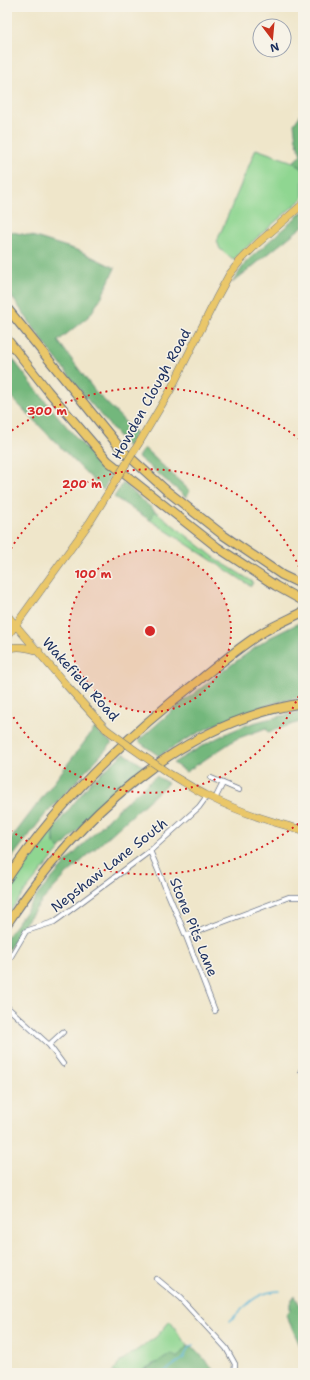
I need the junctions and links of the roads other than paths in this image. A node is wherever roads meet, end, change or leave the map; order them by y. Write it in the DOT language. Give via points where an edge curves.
graph roads {
  1 [pos="303,204"];
  2 [pos="7,308"];
  3 [pos="7,339"];
  4 [pos="303,585"];
  5 [pos="303,601"];
  6 [pos="303,612"];
  7 [pos="7,615"];
  8 [pos="16,624"];
  9 [pos="7,637"];
  10 [pos="7,649"];
  11 [pos="39,651"];
  12 [pos="303,703"];
  13 [pos="211,778"];
  14 [pos="222,783"];
  15 [pos="238,790"];
  16 [pos="211,797"];
  17 [pos="303,830"];
  18 [pos="150,851"];
  19 [pos="7,879"];
  20 [pos="303,897"];
  21 [pos="7,924"];
  22 [pos="186,936"];
  23 [pos="7,963"];
  24 [pos="7,1007"];
  25 [pos="216,1011"];
  26 [pos="63,1032"];
  27 [pos="49,1044"];
  28 [pos="63,1064"];
  29 [pos="157,1279"];
  30 [pos="234,1373"];
  1 -- 8 [label="main road, Howden Clough Road, bridge" via="258,243 229,275 170,392 139,443 90,522"];
  2 -- 4 [label="highway" via="121,449 167,491 223,535 282,575"];
  3 -- 5 [label="highway" via="108,461 217,548"];
  6 -- 19 [label="highway" via="264,632 227,658 130,736 88,778 22,856"];
  7 -- 8 [label="main road, Wakefield Road"];
  8 -- 9 [label="main road, Howden Clough Road"];
  8 -- 11 [label="main road, Wakefield Road"];
  10 -- 11 [label="main road" via="17,647"];
  11 -- 16 [label="main road, Wakefield Road, bridge" via="106,729 168,773"];
  12 -- 21 [label="highway" via="279,707 232,723 161,760 92,818 47,870"];
  13 -- 14 [label="street"];
  14 -- 15 [label="street"];
  14 -- 16 [label="street, Nepshaw Lane South"];
  16 -- 17 [label="main road, Wakefield Road" via="243,811"];
  16 -- 18 [label="street, Nepshaw Lane South"];
  18 -- 22 [label="street, Stone Pits Lane"];
  18 -- 23 [label="street, Nepshaw Lane South" via="54,922 26,931"];
  20 -- 22 [label="street" via="288,897"];
  22 -- 25 [label="street, Stone Pits Lane"];
  24 -- 27 [label="street"];
  26 -- 27 [label="street"];
  27 -- 28 [label="street"];
  29 -- 30 [label="street" via="180,1298 226,1348 235,1364"];
}
